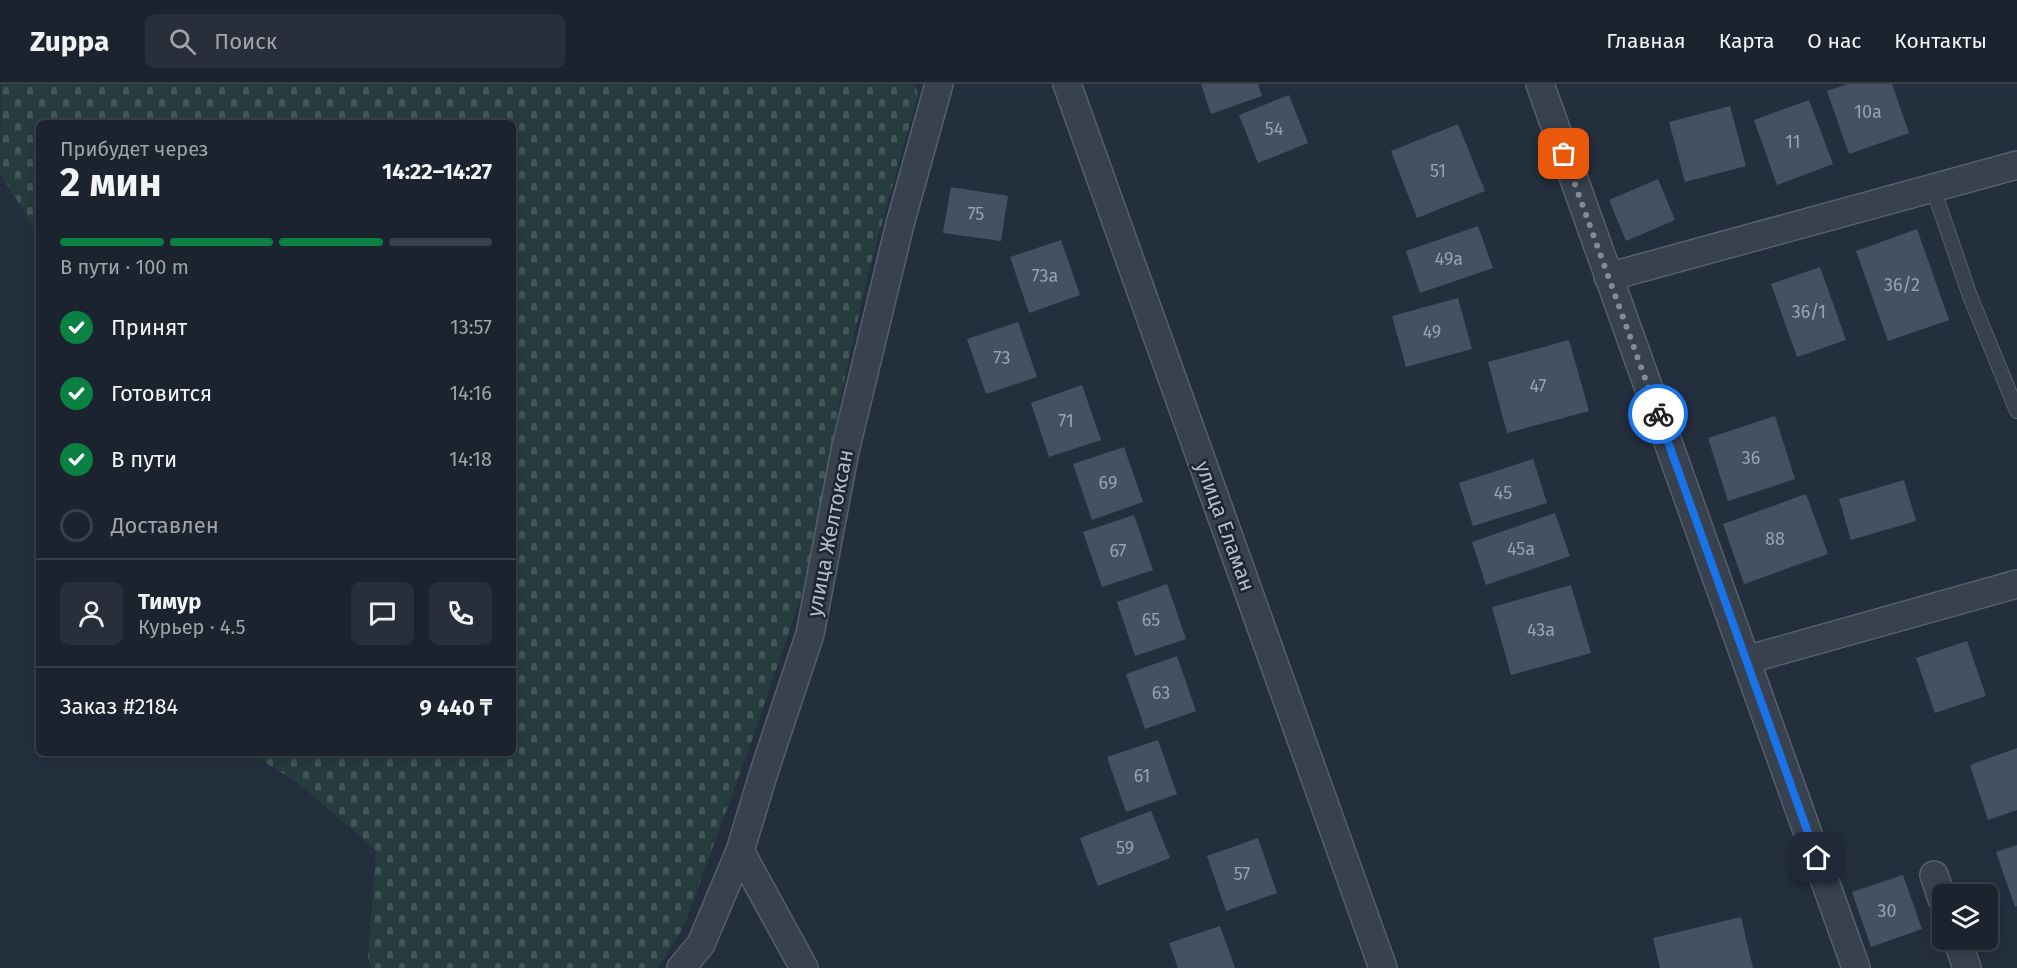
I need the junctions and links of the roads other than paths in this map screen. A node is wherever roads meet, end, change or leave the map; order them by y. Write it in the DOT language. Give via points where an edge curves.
graph roads {
  1 [pos="939,84"];
  2 [pos="1067,84"];
  3 [pos="1540,84"];
  4 [pos="2017,165"];
  5 [pos="1933,188"];
  6 [pos="1608,277"];
  7 [pos="2017,411"];
  8 [pos="2017,584"];
  9 [pos="1746,660"];
  10 [pos="740,851"];
  11 [pos="1961,950"];
  12 [pos="681,968"];
  13 [pos="804,968"];
  14 [pos="1383,968"];
  15 [pos="1856,968"];
  16 [pos="1967,968"];
  1 -- 10 [label="street, улица Желтоксан" via="900,224 845,451 810,634"];
  2 -- 14 [label="street, улица Еламан"];
  3 -- 6 [label="street"];
  4 -- 5 [label="street"];
  5 -- 6 [label="street"];
  5 -- 7 [label="lane" via="1970,296"];
  6 -- 9 [label="street"];
  8 -- 9 [label="street"];
  9 -- 15 [label="street"];
  10 -- 12 [label="street, улица Желтоксан" via="701,944"];
  10 -- 13 [label="street"];
  11 -- 16 [label="street"];
}
